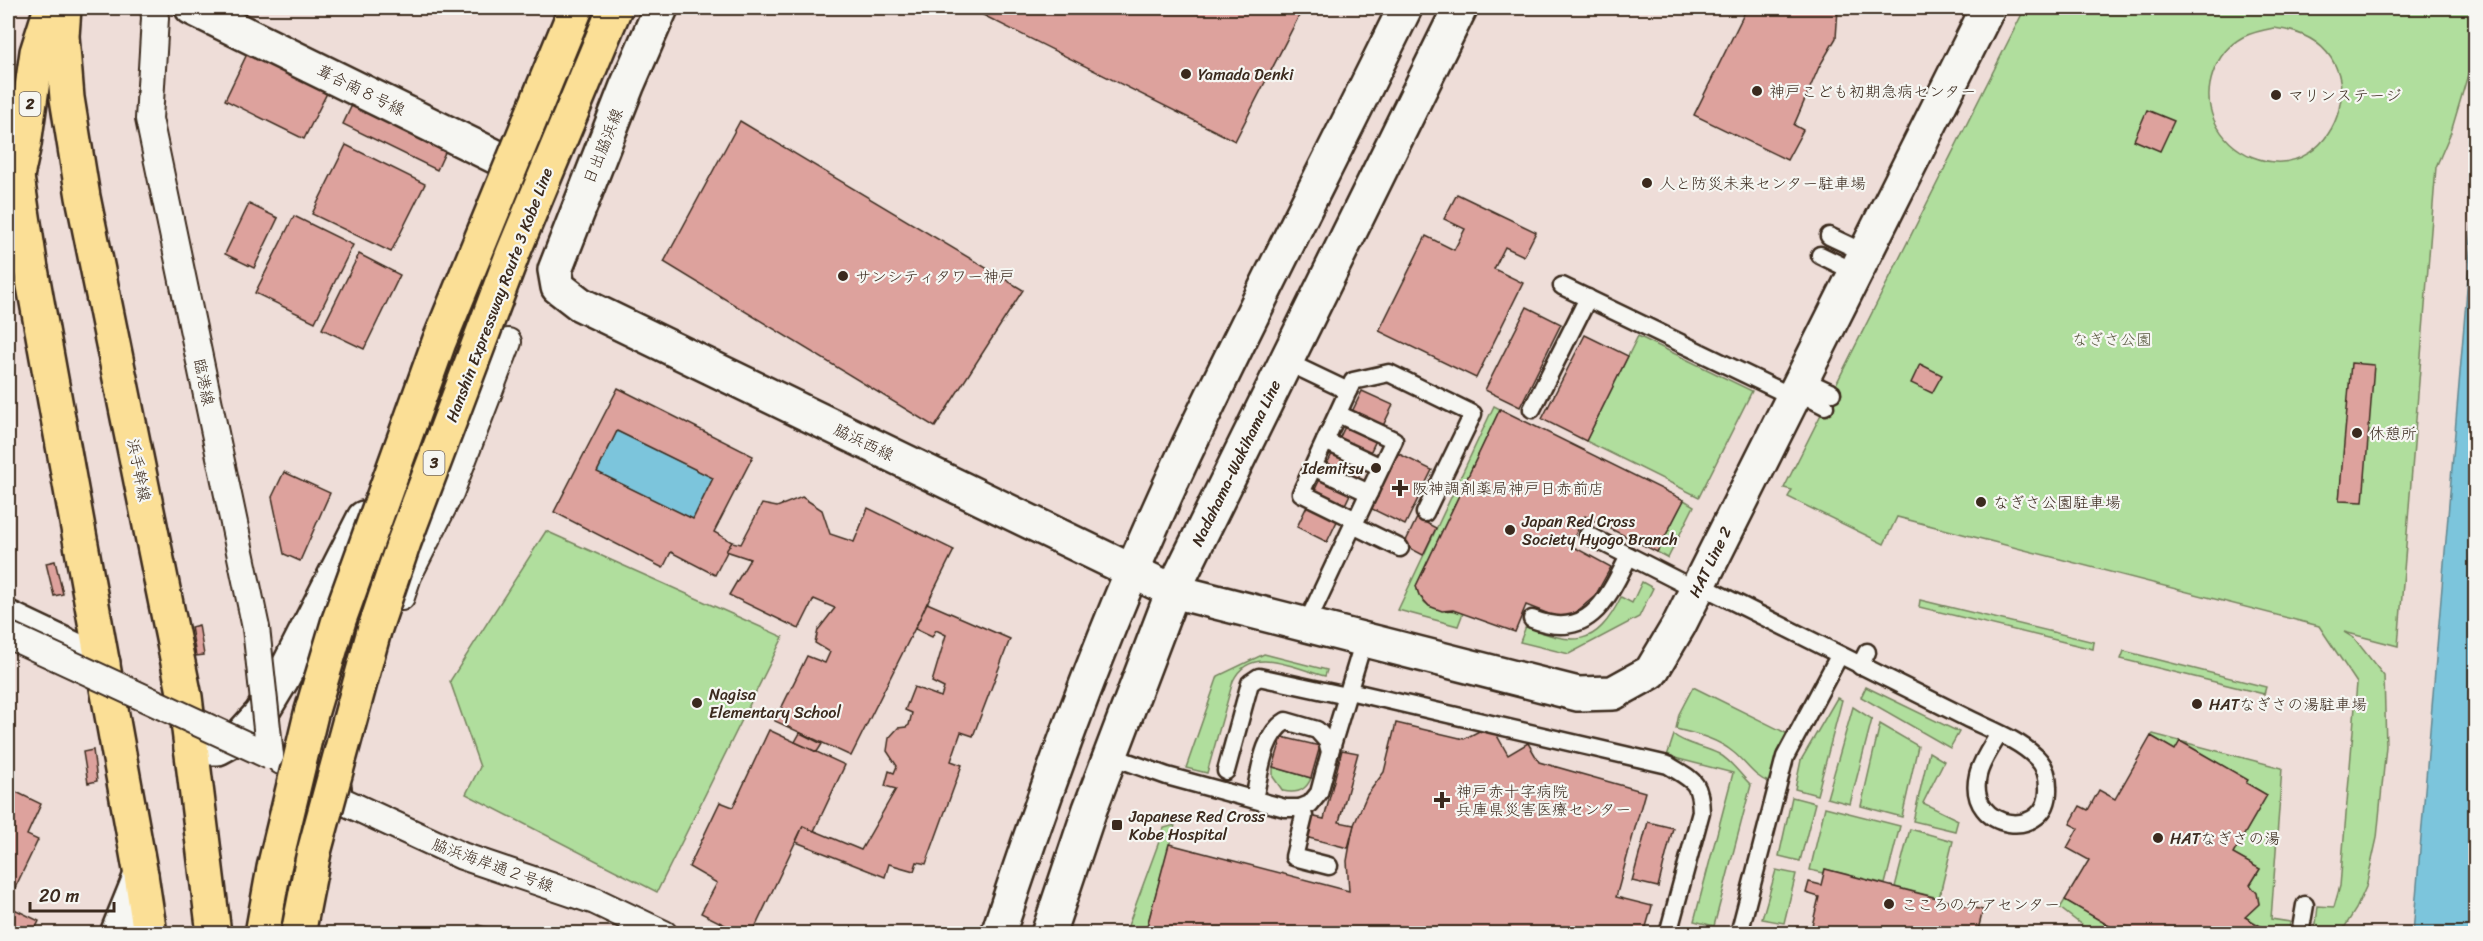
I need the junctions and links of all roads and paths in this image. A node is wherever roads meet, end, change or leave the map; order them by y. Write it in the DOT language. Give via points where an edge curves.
graph roads {
  1 [pos="51,8"];
  2 [pos="64,8"];
  3 [pos="192,8"];
  4 [pos="574,8"];
  5 [pos="597,8"];
  6 [pos="615,8"];
  7 [pos="661,8"];
  8 [pos="1405,8"];
  9 [pos="1460,8"];
  10 [pos="1988,8"];
  11 [pos="154,13"];
  12 [pos="8,117"];
  13 [pos="529,173"];
  14 [pos="12,188"];
  15 [pos="1830,236"];
  16 [pos="8,244"];
  17 [pos="1820,255"];
  18 [pos="1860,263"];
  19 [pos="31,269"];
  20 [pos="1562,286"];
  21 [pos="558,287"];
  22 [pos="1588,298"];
  23 [pos="508,342"];
  24 [pos="1286,361"];
  25 [pos="1797,389"];
  26 [pos="1348,391"];
  27 [pos="1829,399"];
  28 [pos="1532,409"];
  29 [pos="1338,414"];
  30 [pos="1325,441"];
  31 [pos="1313,467"];
  32 [pos="1381,467"];
  33 [pos="1369,493"];
  34 [pos="1425,513"];
  35 [pos="1355,523"];
  36 [pos="1587,536"];
  37 [pos="1400,548"];
  38 [pos="1629,556"];
  39 [pos="1132,572"];
  40 [pos="1697,587"];
  41 [pos="1173,591"];
  42 [pos="8,618"];
  43 [pos="1532,619"];
  44 [pos="1305,625"];
  45 [pos="8,636"];
  46 [pos="1364,640"];
  47 [pos="1839,656"];
  48 [pos="103,663"];
  49 [pos="1346,698"];
  50 [pos="1317,730"];
  51 [pos="1999,734"];
  52 [pos="191,748"];
  53 [pos="1330,752"];
  54 [pos="270,756"];
  55 [pos="1111,756"];
  56 [pos="1226,771"];
  57 [pos="339,788"];
  58 [pos="1254,799"];
  59 [pos="1300,808"];
  60 [pos="517,857"];
  61 [pos="1329,866"];
  62 [pos="141,875"];
  63 [pos="2305,904"];
  64 [pos="117,933"];
  65 [pos="150,933"];
  66 [pos="214,933"];
  67 [pos="262,933"];
  68 [pos="298,933"];
  69 [pos="664,933"];
  70 [pos="681,933"];
  71 [pos="998,933"];
  72 [pos="1048,933"];
  73 [pos="1668,933"];
  74 [pos="1739,933"];
  75 [pos="2300,933"];
  1 -- 14 [label="main road, 2" via="37,52 24,144"];
  2 -- 52 [label="main road, 浜手幹線" via="67,98 83,197 181,676"];
  3 -- 13 [label="street, 葺合南８号線"];
  4 -- 13 [label="street" via="518,139"];
  4 -- 67 [label="main road, 3, bridge" via="439,342 339,620 311,714"];
  5 -- 13 [label="street"];
  6 -- 68 [label="main road, Hanshin Expressway Route 3 Kobe Line / 3, bridge" via="513,253 404,543 374,632 317,840"];
  7 -- 21 [label="street, 日出脇浜線" via="555,270"];
  8 -- 39 [label="street" via="1184,456"];
  9 -- 24 [label="street, Nadahama-Wakihama Line"];
  10 -- 18 [label="street, HAT Line 2"];
  11 -- 54 [label="street, 臨港線, bridge" via="149,119 256,628"];
  12 -- 14 [label="main road"];
  13 -- 52 [label="street" via="403,441 282,679 261,714 242,735 218,747"];
  14 -- 19 [label="main road"];
  15 -- 18 [label="lane"];
  16 -- 19 [label="street"];
  17 -- 18 [label="lane"];
  18 -- 25 [label="street, HAT Line 2"];
  19 -- 48 [label="main road"];
  20 -- 22 [label="lane"];
  21 -- 39 [label="street, 脇浜西線" via="580,304"];
  22 -- 25 [label="lane"];
  22 -- 28 [label="lane"];
  23 -- 57 [label="street" via="450,493 408,576"];
  24 -- 26 [label="lane"];
  24 -- 41 [label="street, Nadahama-Wakihama Line"];
  25 -- 27 [label="lane"];
  25 -- 40 [label="street, HAT Line 2"];
  26 -- 29 [label="lane"];
  26 -- 34 [label="lane" via="1353,381 1389,373 1473,414"];
  29 -- 30 [label="lane"];
  29 -- 32 [label="lane" via="1394,440"];
  30 -- 31 [label="lane"];
  30 -- 32 [label="lane"];
  31 -- 33 [label="lane"];
  31 -- 35 [label="lane" via="1301,493"];
  32 -- 33 [label="lane"];
  33 -- 35 [label="lane"];
  35 -- 37 [label="lane"];
  35 -- 44 [label="lane"];
  36 -- 38 [label="lane"];
  38 -- 40 [label="lane"];
  38 -- 43 [label="lane" via="1603,604 1590,616 1562,626"];
  39 -- 41 [label="street, 脇浜西線"];
  39 -- 71 [label="street" via="1083,690"];
  40 -- 46 [label="street, HAT Line 2" via="1651,672 1613,693 1578,694"];
  40 -- 47 [label="lane"];
  41 -- 44 [label="street, HAT Line 2"];
  41 -- 55 [label="street, Nadahama-Wakihama Line"];
  42 -- 48 [label="street"];
  44 -- 46 [label="street, HAT Line 2"];
  45 -- 54 [label="street, 脇浜海岸通２号線, bridge"];
  46 -- 49 [label="lane"];
  47 -- 51 [label="lane" via="1870,662"];
  47 -- 74 [label="lane" via="1785,757"];
  48 -- 62 [label="main road"];
  49 -- 50 [label="lane" via="1327,726"];
  49 -- 53 [label="lane"];
  49 -- 56 [label="lane" via="1259,677 1250,683"];
  49 -- 73 [label="lane" via="1668,765 1692,781 1701,791 1701,812"];
  50 -- 53 [label="lane" via="1327,741"];
  50 -- 58 [label="lane" via="1286,721 1276,727"];
  51 -- 51 [label="lane" via="2039,759 2048,777 2049,795 2043,811 2030,820 2015,824 1997,820 1982,807 1976,791 1978,772"];
  52 -- 66 [label="main road, 浜手幹線"];
  53 -- 59 [label="lane" via="1319,793 1310,804"];
  54 -- 57 [label="street, 脇浜海岸通２号線, bridge"];
  55 -- 58 [label="lane" via="1167,776"];
  55 -- 72 [label="street, Nadahama-Wakihama Line"];
  57 -- 69 [label="street, 脇浜海岸通２号線" via="336,798 462,856 595,901"];
  58 -- 59 [label="lane"];
  59 -- 61 [label="lane" via="1304,816 1294,857"];
  60 -- 70 [label="street"];
  62 -- 64 [label="street"];
  62 -- 65 [label="main road"];
  63 -- 75 [label="lane"];
}
